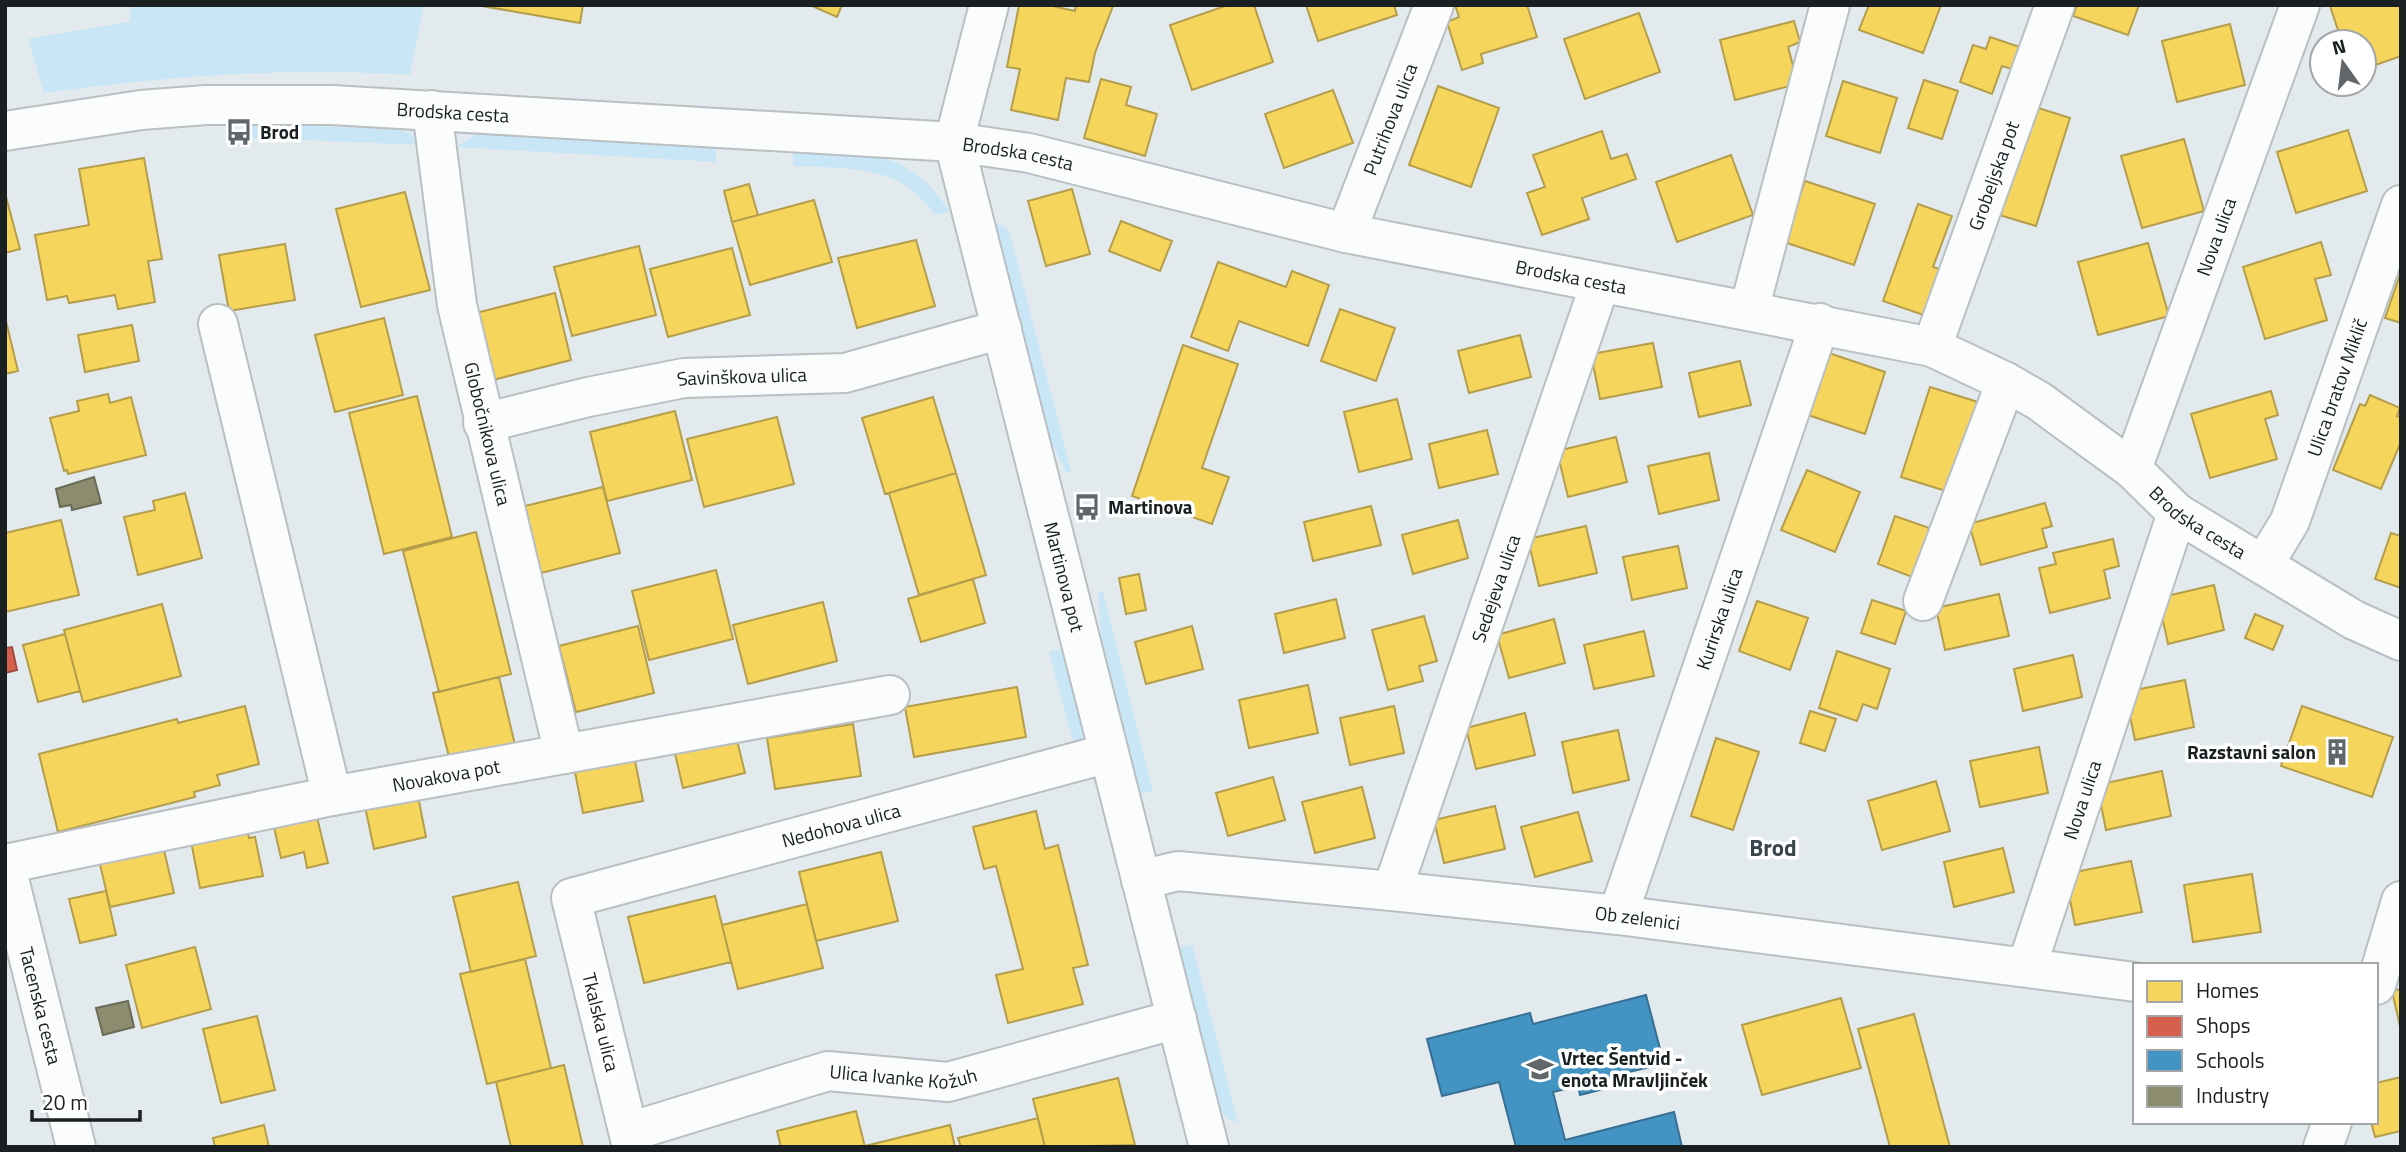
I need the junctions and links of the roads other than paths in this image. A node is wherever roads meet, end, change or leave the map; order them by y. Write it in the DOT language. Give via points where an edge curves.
graph roads {
  1 [pos="989,5"];
  2 [pos="1434,5"];
  3 [pos="1830,5"];
  4 [pos="2055,5"];
  5 [pos="2300,5"];
  6 [pos="432,110"];
  7 [pos="5,131"];
  8 [pos="954,142"];
  9 [pos="2401,205"];
  10 [pos="1346,233"];
  11 [pos="1601,284"];
  12 [pos="1749,310"];
  13 [pos="1820,323"];
  14 [pos="218,324"];
  15 [pos="1002,329"];
  16 [pos="1932,347"];
  17 [pos="2006,382"];
  18 [pos="483,423"];
  19 [pos="2132,470"];
  20 [pos="2177,513"];
  21 [pos="2264,564"];
  22 [pos="1923,601"];
  23 [pos="2401,641"];
  24 [pos="890,695"];
  25 [pos="1109,753"];
  26 [pos="564,754"];
  27 [pos="332,796"];
  28 [pos="5,864"];
  29 [pos="1142,880"];
  30 [pos="1392,891"];
  31 [pos="571,898"];
  32 [pos="2401,901"];
  33 [pos="1618,915"];
  34 [pos="2027,966"];
  35 [pos="2378,978"];
  36 [pos="2133,982"];
  37 [pos="1177,1019"];
  38 [pos="2331,1124"];
  39 [pos="631,1139"];
  40 [pos="76,1147"];
  41 [pos="1209,1147"];
  42 [pos="2323,1147"];
  1 -- 8 [label="street, Martinova pot"];
  2 -- 10 [label="street, Putrihova ulica"];
  3 -- 12 [label="street"];
  4 -- 16 [label="street, Grobeljska pot"];
  5 -- 19 [label="street, Nova ulica"];
  6 -- 7 [label="street, Brodska cesta" via="206,105"];
  6 -- 8 [label="street, Brodska cesta"];
  6 -- 18 [label="street, Globočnikova ulica" via="457,305"];
  8 -- 10 [label="street, Brodska cesta" via="1029,153"];
  8 -- 15 [label="street, Martinova pot"];
  9 -- 21 [label="street, Ulica bratov Miklič" via="2290,521"];
  10 -- 11 [label="street, Brodska cesta"];
  11 -- 12 [label="street, Brodska cesta"];
  11 -- 30 [label="street, Sedejeva ulica"];
  12 -- 13 [label="street, Brodska cesta"];
  13 -- 16 [label="street, Brodska cesta"];
  13 -- 33 [label="street, Kurirska ulica"];
  14 -- 27 [label="street"];
  15 -- 18 [label="street, Savinškova ulica" via="845,373 684,378"];
  15 -- 25 [label="street, Martinova pot"];
  16 -- 17 [label="street, Brodska cesta"];
  17 -- 19 [label="street, Brodska cesta"];
  17 -- 22 [label="street"];
  18 -- 26 [label="street, Globočnikova ulica"];
  19 -- 20 [label="street, Brodska cesta"];
  20 -- 21 [label="street, Brodska cesta"];
  20 -- 34 [label="street, Nova ulica"];
  21 -- 23 [label="street, Brodska cesta" via="2354,620"];
  24 -- 26 [label="street, Novakova pot"];
  25 -- 29 [label="street, Martinova pot"];
  25 -- 31 [label="street, Nedohova ulica"];
  26 -- 27 [label="street, Novakova pot"];
  27 -- 28 [label="street, Novakova pot"];
  28 -- 40 [label="street, Tacenska cesta"];
  29 -- 30 [label="street, Ob zelenici" via="1178,871"];
  29 -- 37 [label="street, Martinova pot"];
  30 -- 33 [label="street, Ob zelenici"];
  31 -- 39 [label="street, Tkalska ulica"];
  32 -- 35 [label="street"];
  33 -- 34 [label="street, Ob zelenici"];
  34 -- 36 [label="street, Ob zelenici"];
  37 -- 39 [label="street, Ulica Ivanke Kožuh" via="948,1082 828,1071"];
  37 -- 41 [label="street, Martinova pot"];
  38 -- 42 [label="street"];
}
